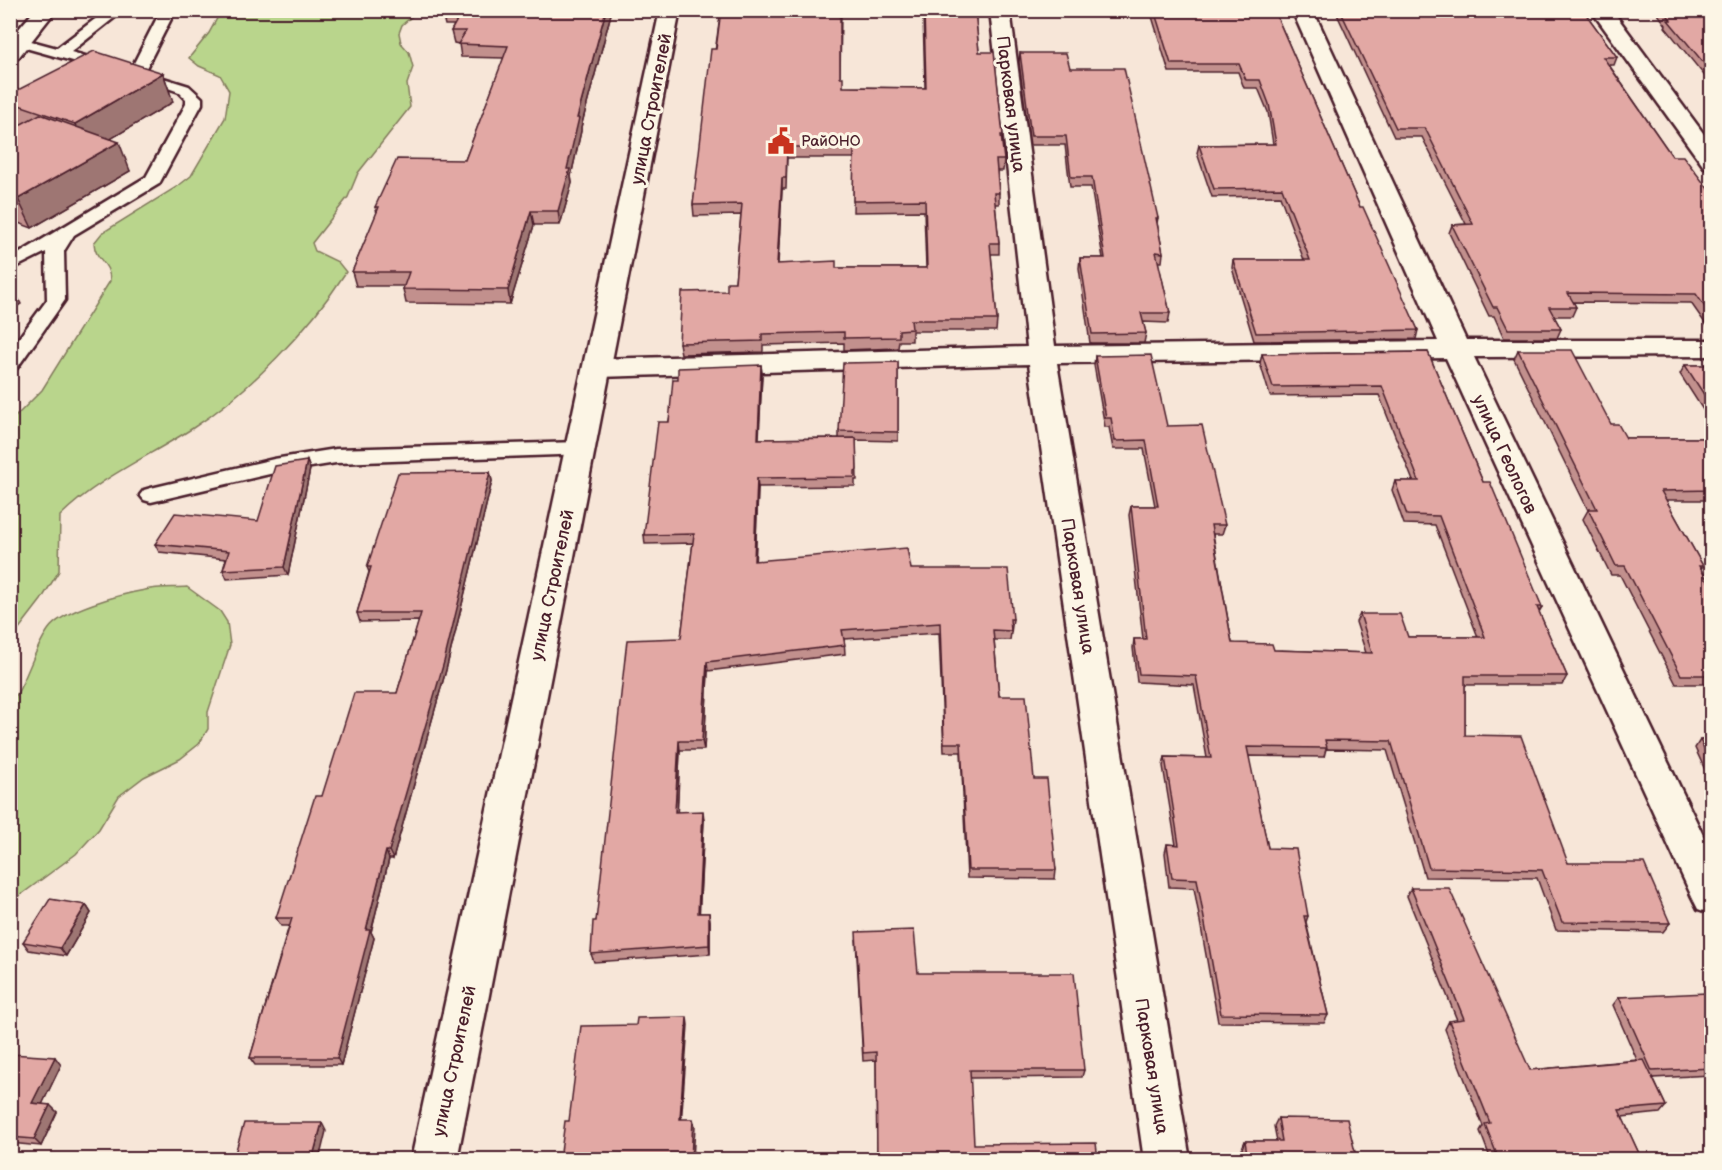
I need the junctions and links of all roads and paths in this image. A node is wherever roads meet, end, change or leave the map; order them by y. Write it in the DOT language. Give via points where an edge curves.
graph roads {
  1 [pos="46,10"];
  2 [pos="117,10"];
  3 [pos="160,10"];
  4 [pos="670,10"];
  5 [pos="1000,10"];
  6 [pos="1302,10"];
  7 [pos="1601,10"];
  8 [pos="15,47"];
  9 [pos="61,52"];
  10 [pos="92,61"];
  11 [pos="72,72"];
  12 [pos="136,74"];
  13 [pos="1712,162"];
  14 [pos="67,232"];
  15 [pos="14,259"];
  16 [pos="56,277"];
  17 [pos="1712,348"];
  18 [pos="1456,349"];
  19 [pos="1042,355"];
  20 [pos="10,364"];
  21 [pos="598,368"];
  22 [pos="580,449"];
  23 [pos="151,495"];
  24 [pos="1712,897"];
  25 [pos="434,1160"];
  26 [pos="1167,1160"];
  1 -- 8 [label="street"];
  2 -- 9 [label="lane"];
  3 -- 12 [label="lane" via="166,15"];
  4 -- 21 [label="street, улица Строителей"];
  5 -- 19 [label="street, Парковая улица"];
  6 -- 18 [label="street, улица Геологов"];
  7 -- 13 [label="street"];
  8 -- 9 [label="lane"];
  9 -- 10 [label="lane"];
  10 -- 11 [label="lane"];
  10 -- 12 [label="lane"];
  12 -- 14 [label="lane" via="184,89 194,98 194,104 153,180"];
  14 -- 15 [label="lane"];
  14 -- 16 [label="lane" via="55,251"];
  15 -- 16 [label="lane"];
  16 -- 20 [label="lane" via="52,308"];
  17 -- 18 [label="street"];
  18 -- 19 [label="street"];
  18 -- 24 [label="street, улица Геологов"];
  19 -- 21 [label="street"];
  19 -- 26 [label="street, Парковая улица"];
  21 -- 22 [label="street, улица Строителей"];
  22 -- 23 [label="lane" via="326,457"];
  22 -- 25 [label="street, улица Строителей"];
}
